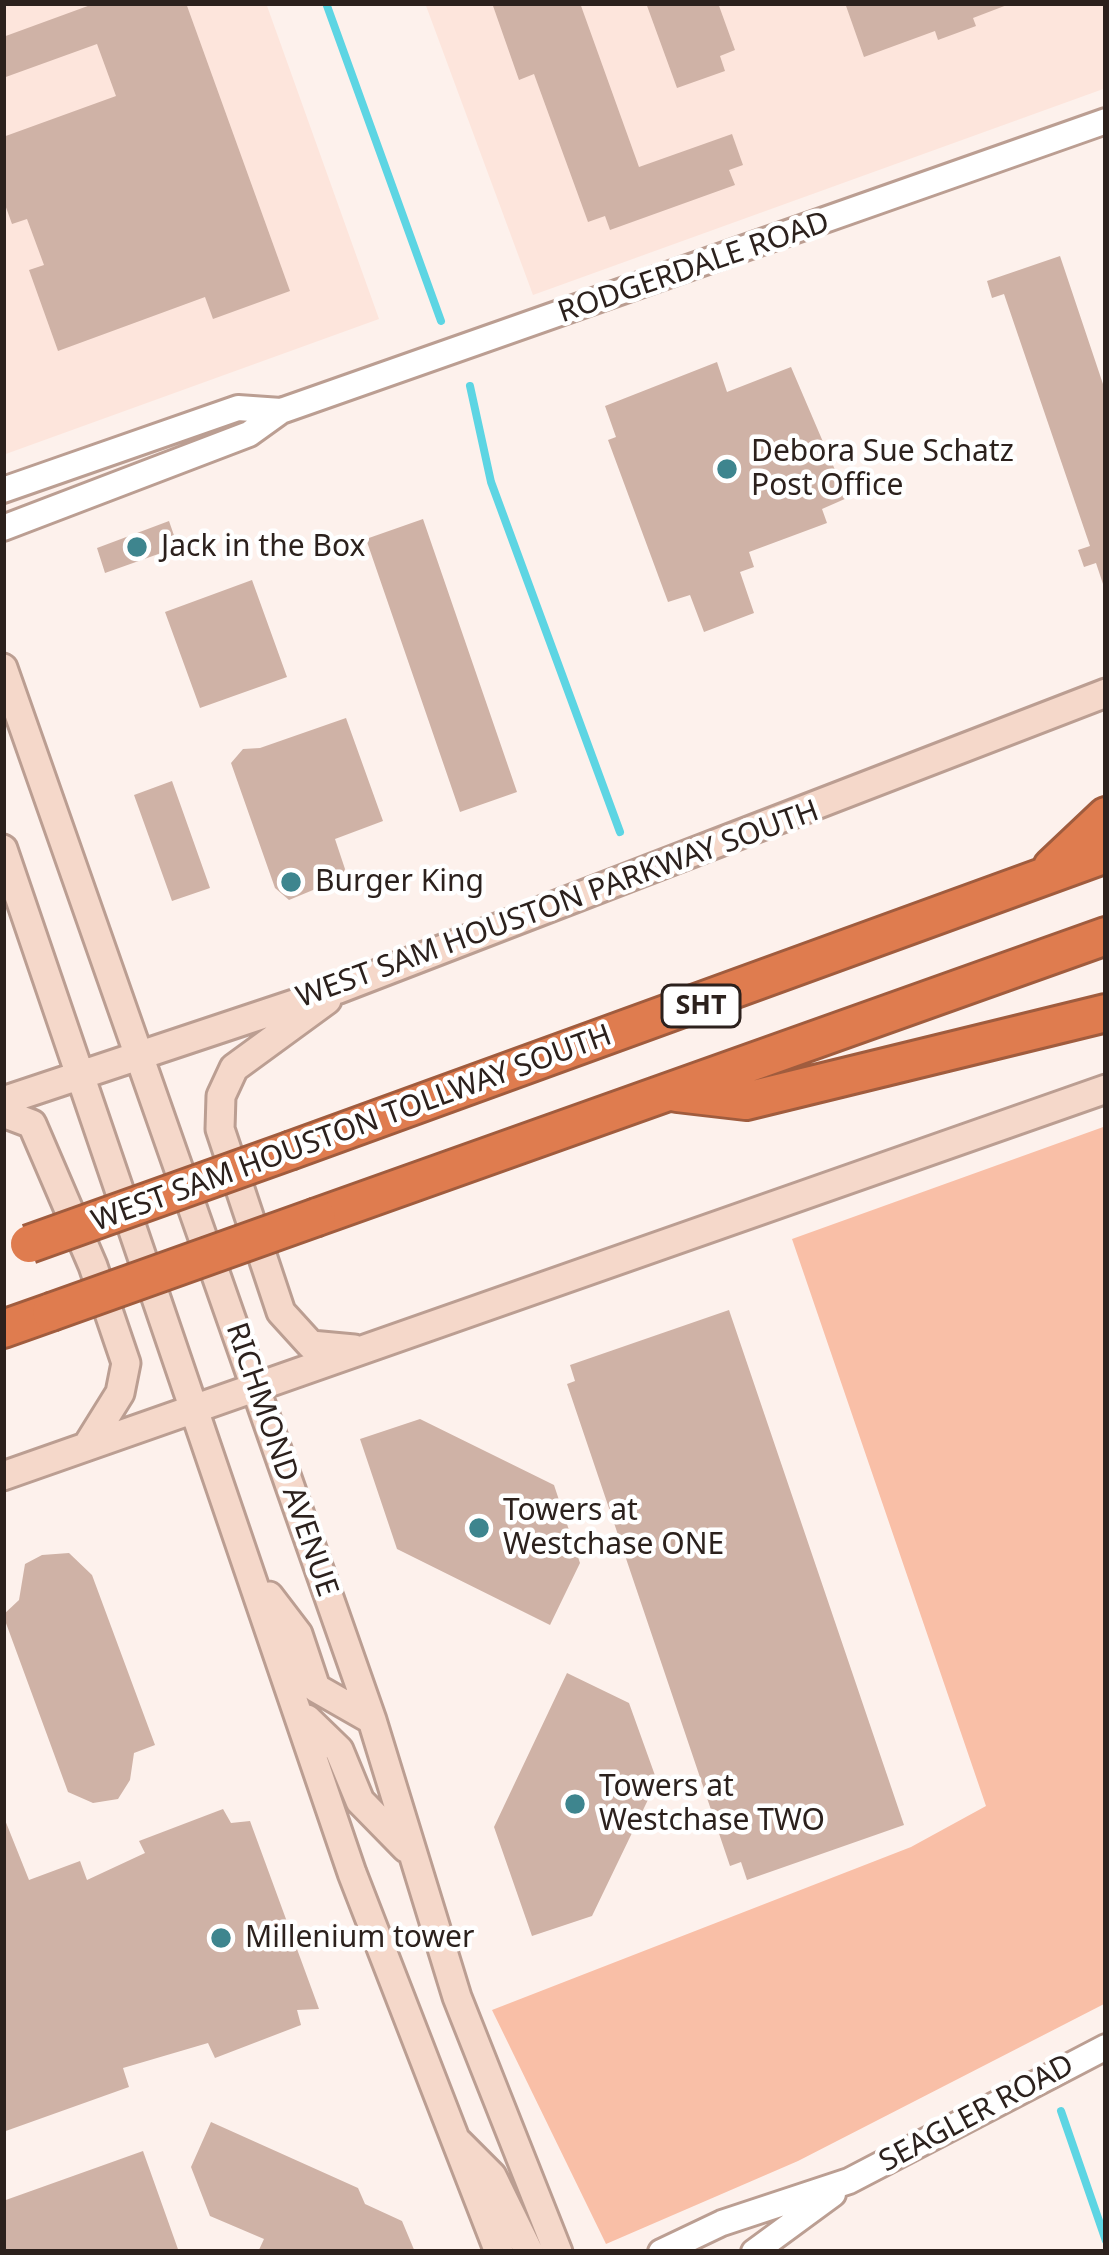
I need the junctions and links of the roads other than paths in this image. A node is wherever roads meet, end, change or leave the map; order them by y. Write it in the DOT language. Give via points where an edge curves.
graph roads {
  1 [pos="1106,121"];
  2 [pos="280,411"];
  3 [pos="3,490"];
  4 [pos="3,528"];
  5 [pos="3,668"];
  6 [pos="1106,693"];
  7 [pos="1106,816"];
  8 [pos="3,849"];
  9 [pos="1106,854"];
  10 [pos="1039,879"];
  11 [pos="1106,936"];
  12 [pos="339,989"];
  13 [pos="1106,1013"];
  14 [pos="141,1054"];
  15 [pos="80,1075"];
  16 [pos="1106,1089"];
  17 [pos="667,1092"];
  18 [pos="3,1101"];
  19 [pos="3,1113"];
  20 [pos="15,1242"];
  21 [pos="3,1329"];
  22 [pos="362,1350"];
  23 [pos="257,1390"];
  24 [pos="198,1410"];
  25 [pos="87,1446"];
  26 [pos="3,1476"];
  27 [pos="256,1579"];
  28 [pos="301,1714"];
  29 [pos="372,1720"];
  30 [pos="409,1851"];
  31 [pos="1106,2047"];
  32 [pos="451,2135"];
  33 [pos="849,2181"];
  34 [pos="499,2252"];
  35 [pos="529,2252"];
  36 [pos="558,2252"];
  37 [pos="661,2252"];
  38 [pos="754,2252"];
  1 -- 2 [label="street, RODGERDALE ROAD"];
  2 -- 3 [label="street, RODGERDALE ROAD" via="238,408"];
  2 -- 4 [label="street, RODGERDALE ROAD" via="250,434"];
  5 -- 14 [label="main road, RICHMOND AVENUE"];
  6 -- 12 [label="main road, WEST SAM HOUSTON PARKWAY SOUTH"];
  7 -- 10 [label="highway"];
  8 -- 15 [label="main road, RICHMOND AVENUE"];
  9 -- 10 [label="highway, WEST SAM HOUSTON TOLLWAY SOUTH / SHT"];
  10 -- 20 [label="highway, WEST SAM HOUSTON TOLLWAY SOUTH / SHT, bridge"];
  11 -- 17 [label="highway, SHT"];
  12 -- 14 [label="main road, WEST SAM HOUSTON PARKWAY SOUTH"];
  12 -- 22 [label="main road" via="235,1068 221,1096 220,1129 280,1312 311,1345"];
  13 -- 17 [label="highway" via="746,1101"];
  14 -- 15 [label="main road, WEST SAM HOUSTON PARKWAY SOUTH"];
  14 -- 23 [label="main road, RICHMOND AVENUE"];
  15 -- 18 [label="main road, WEST SAM HOUSTON PARKWAY SOUTH"];
  15 -- 24 [label="main road, RICHMOND AVENUE"];
  16 -- 22 [label="main road"];
  17 -- 21 [label="highway, SHT, bridge"];
  19 -- 25 [label="main road" via="32,1124 50,1158 126,1363 120,1394"];
  22 -- 23 [label="main road"];
  23 -- 24 [label="main road"];
  23 -- 29 [label="main road, RICHMOND AVENUE"];
  24 -- 25 [label="main road"];
  24 -- 27 [label="main road, RICHMOND AVENUE"];
  25 -- 26 [label="main road"];
  27 -- 28 [label="main road, RICHMOND AVENUE"];
  27 -- 29 [label="main road" via="298,1634 316,1688"];
  28 -- 30 [label="main road" via="339,1750 360,1801"];
  28 -- 32 [label="main road, RICHMOND AVENUE"];
  29 -- 30 [label="main road, RICHMOND AVENUE"];
  30 -- 36 [label="main road, RICHMOND AVENUE"];
  31 -- 33 [label="street, SEAGLER ROAD"];
  32 -- 34 [label="main road, RICHMOND AVENUE"];
  32 -- 35 [label="main road" via="492,2176"];
  33 -- 37 [label="street, SEAGLER ROAD"];
  33 -- 38 [label="street, SEAGLER ROAD"];
}
